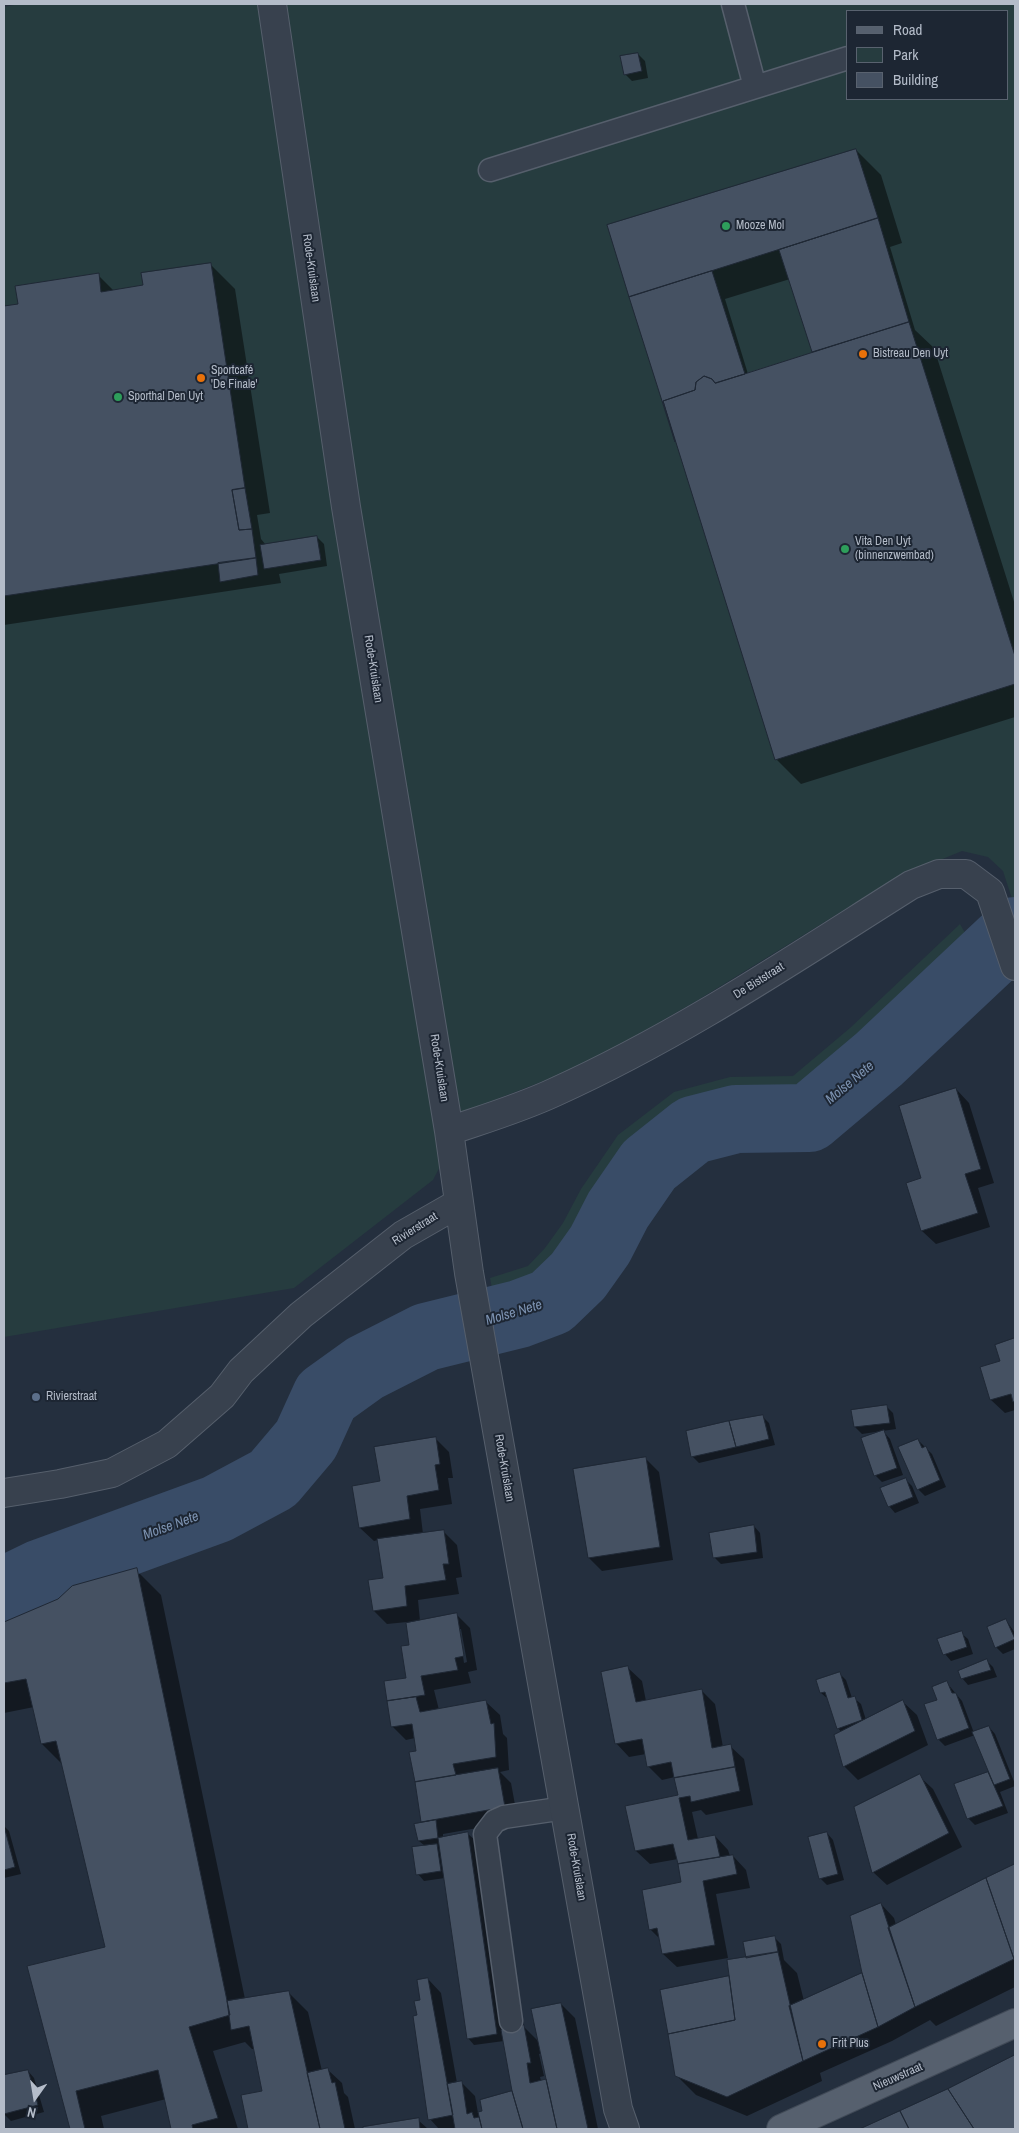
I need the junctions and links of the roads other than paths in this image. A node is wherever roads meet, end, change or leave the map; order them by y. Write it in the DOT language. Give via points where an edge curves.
graph roads {
  1 [pos="272,4"];
  2 [pos="733,4"];
  3 [pos="846,59"];
  4 [pos="755,87"];
  5 [pos="490,170"];
  6 [pos="1015,964"];
  7 [pos="449,1131"];
  8 [pos="459,1203"];
  9 [pos="4,1493"];
  10 [pos="565,1808"];
  11 [pos="511,2021"];
  12 [pos="1015,2023"];
  13 [pos="625,2129"];
  14 [pos="781,2129"];
  1 -- 7 [label="street, Rode-Kruislaan" via="346,507"];
  2 -- 4 [label="lane"];
  3 -- 4 [label="lane"];
  4 -- 5 [label="lane"];
  6 -- 7 [label="street, De Biststraat" via="990,892 966,874 939,874 912,885 713,1010 650,1045 554,1093"];
  7 -- 8 [label="street, Rode-Kruislaan"];
  8 -- 9 [label="street, Rivierstraat" via="403,1235 301,1315 241,1371 222,1396 167,1444 112,1473"];
  8 -- 10 [label="street, Rode-Kruislaan"];
  10 -- 11 [label="lane" via="504,1817 495,1821 485,1834"];
  10 -- 13 [label="street, Rode-Kruislaan" via="618,2109"];
  12 -- 14 [label="main road, Nieuwstraat"];
}
